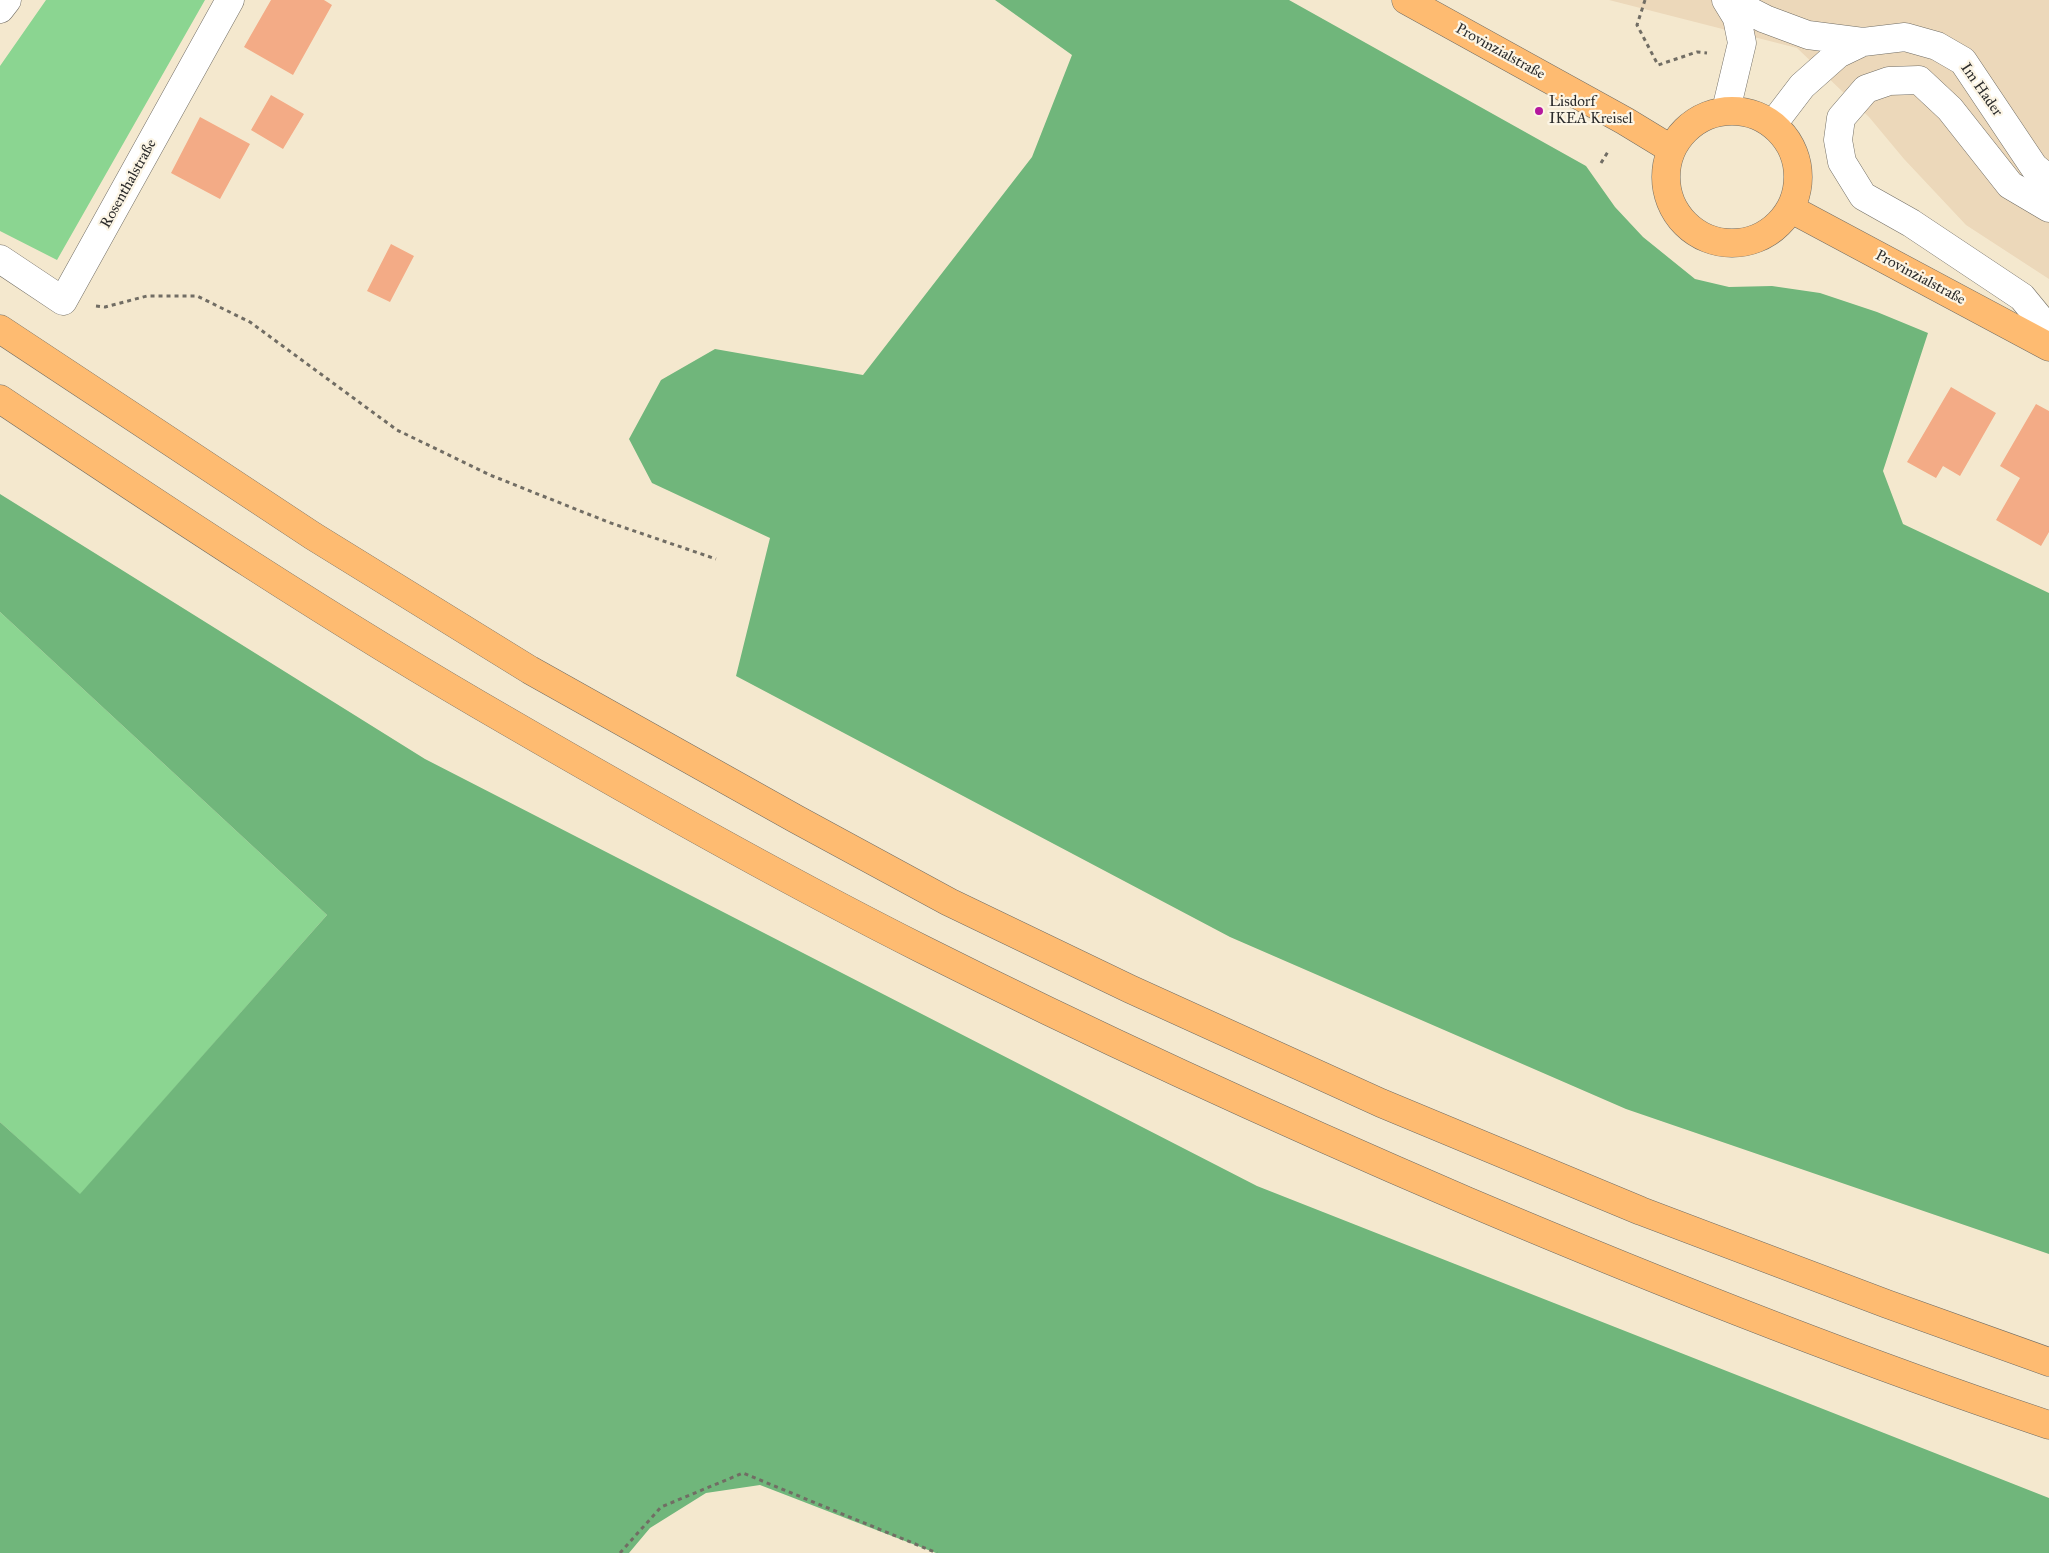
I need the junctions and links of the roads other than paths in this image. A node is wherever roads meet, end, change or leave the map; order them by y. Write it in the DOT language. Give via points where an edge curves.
graph roads {
  1 [pos="6,0"];
  2 [pos="230,0"];
  3 [pos="1406,0"];
  4 [pos="1727,0"];
  5 [pos="0,9"];
  6 [pos="1863,42"];
  7 [pos="1726,110"];
  8 [pos="1773,124"];
  9 [pos="1671,149"];
  10 [pos="2049,179"];
  11 [pos="2049,208"];
  12 [pos="1790,209"];
  13 [pos="0,259"];
  14 [pos="0,329"];
  15 [pos="2049,330"];
  16 [pos="2049,346"];
  17 [pos="0,399"];
  18 [pos="2049,1362"];
  19 [pos="2046,1425"];
  1 -- 5 [label="street"];
  2 -- 13 [label="street, Rosenthalstraße" via="63,301"];
  3 -- 9 [label="main road, Provinzialstraße"];
  4 -- 6 [label="street" via="1808,35"];
  4 -- 7 [label="street" via="1737,18 1742,43"];
  6 -- 8 [label="street, Im Hader" via="1838,54 1802,86"];
  6 -- 10 [label="street, Im Hader" via="1905,37 1937,46 1963,61 2034,167"];
  7 -- 8 [label="main road" via="1758,115"];
  7 -- 9 [label="main road" via="1704,116 1691,125"];
  8 -- 12 [label="main road" via="1786,137 1795,154 1799,172 1797,191"];
  9 -- 12 [label="main road" via="1665,171 1667,193 1676,214 1692,230 1712,241 1735,243 1757,238 1776,227"];
  11 -- 15 [label="street" via="2010,186 1950,109 1919,80 1889,81 1866,89 1841,118 1838,140 1842,162 1863,196 2022,297"];
  12 -- 16 [label="main road, Provinzialstraße"];
  14 -- 18 [label="main road" via="313,536 530,670 949,902 1130,989 1408,1114 1641,1211"];
  17 -- 19 [label="main road" via="290,590 504,720 787,879 924,950 1099,1035 1359,1154 1622,1267"];
}
